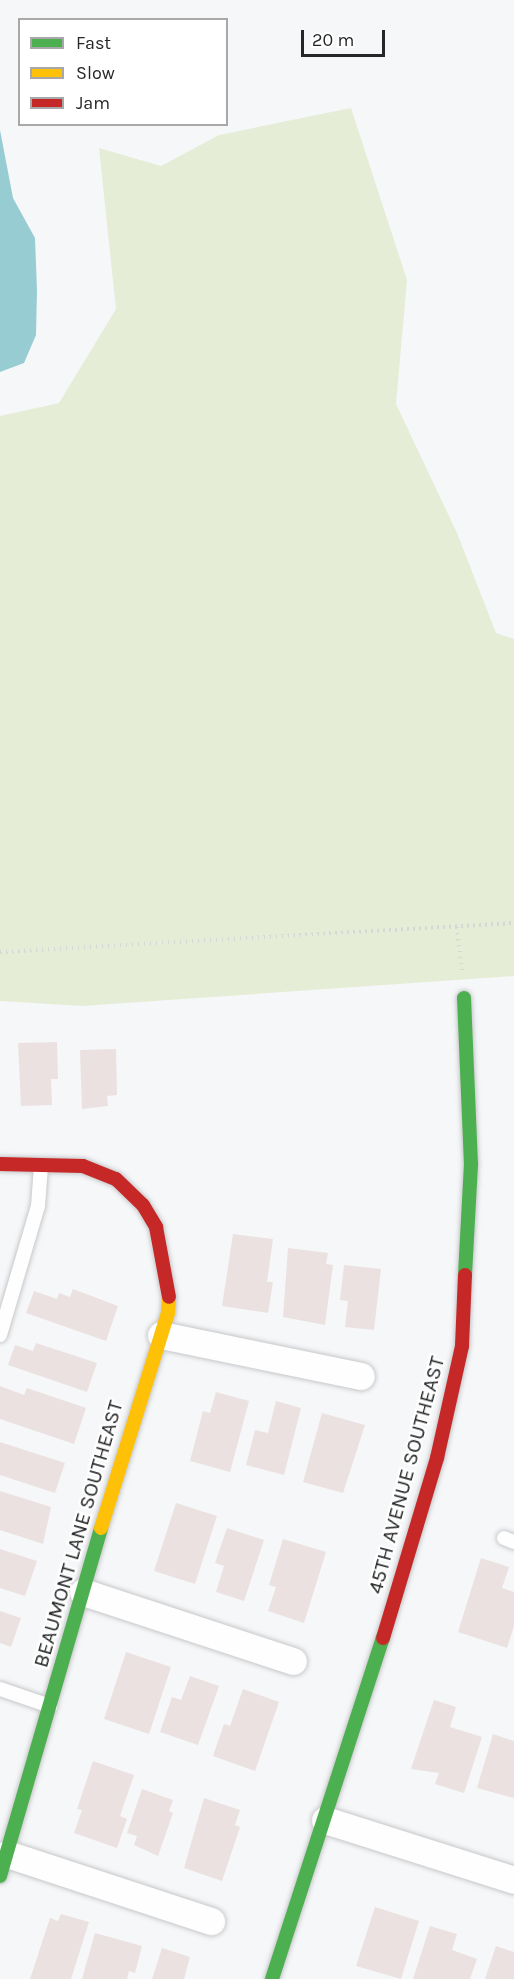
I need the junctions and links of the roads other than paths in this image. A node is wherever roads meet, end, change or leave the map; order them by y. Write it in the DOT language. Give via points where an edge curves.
graph roads {
  1 [pos="464,998"];
  2 [pos="0,1164"];
  3 [pos="41,1166"];
  4 [pos="0,1335"];
  5 [pos="161,1335"];
  6 [pos="361,1376"];
  7 [pos="82,1592"];
  8 [pos="293,1662"];
  9 [pos="0,1689"];
  10 [pos="50,1706"];
  11 [pos="325,1820"];
  12 [pos="3,1865"];
  13 [pos="514,1881"];
  14 [pos="211,1921"];
  15 [pos="272,1979"];
  1 -- 11 [label="street, 45TH AVENUE SOUTHEAST" via="471,1164 462,1346 437,1458"];
  2 -- 3 [label="street"];
  3 -- 4 [label="lane" via="38,1206"];
  3 -- 5 [label="street, BEAUMONT LANE SOUTHEAST" via="100,1170 143,1205 156,1227 169,1286 168,1313"];
  5 -- 6 [label="street"];
  5 -- 7 [label="street, BEAUMONT LANE SOUTHEAST" via="136,1405"];
  7 -- 8 [label="street"];
  7 -- 10 [label="street, BEAUMONT LANE SOUTHEAST"];
  9 -- 10 [label="lane"];
  10 -- 12 [label="street, BEAUMONT LANE SOUTHEAST"];
  11 -- 13 [label="street"];
  11 -- 15 [label="street, 45TH AVENUE SOUTHEAST"];
  12 -- 14 [label="street"];
}
